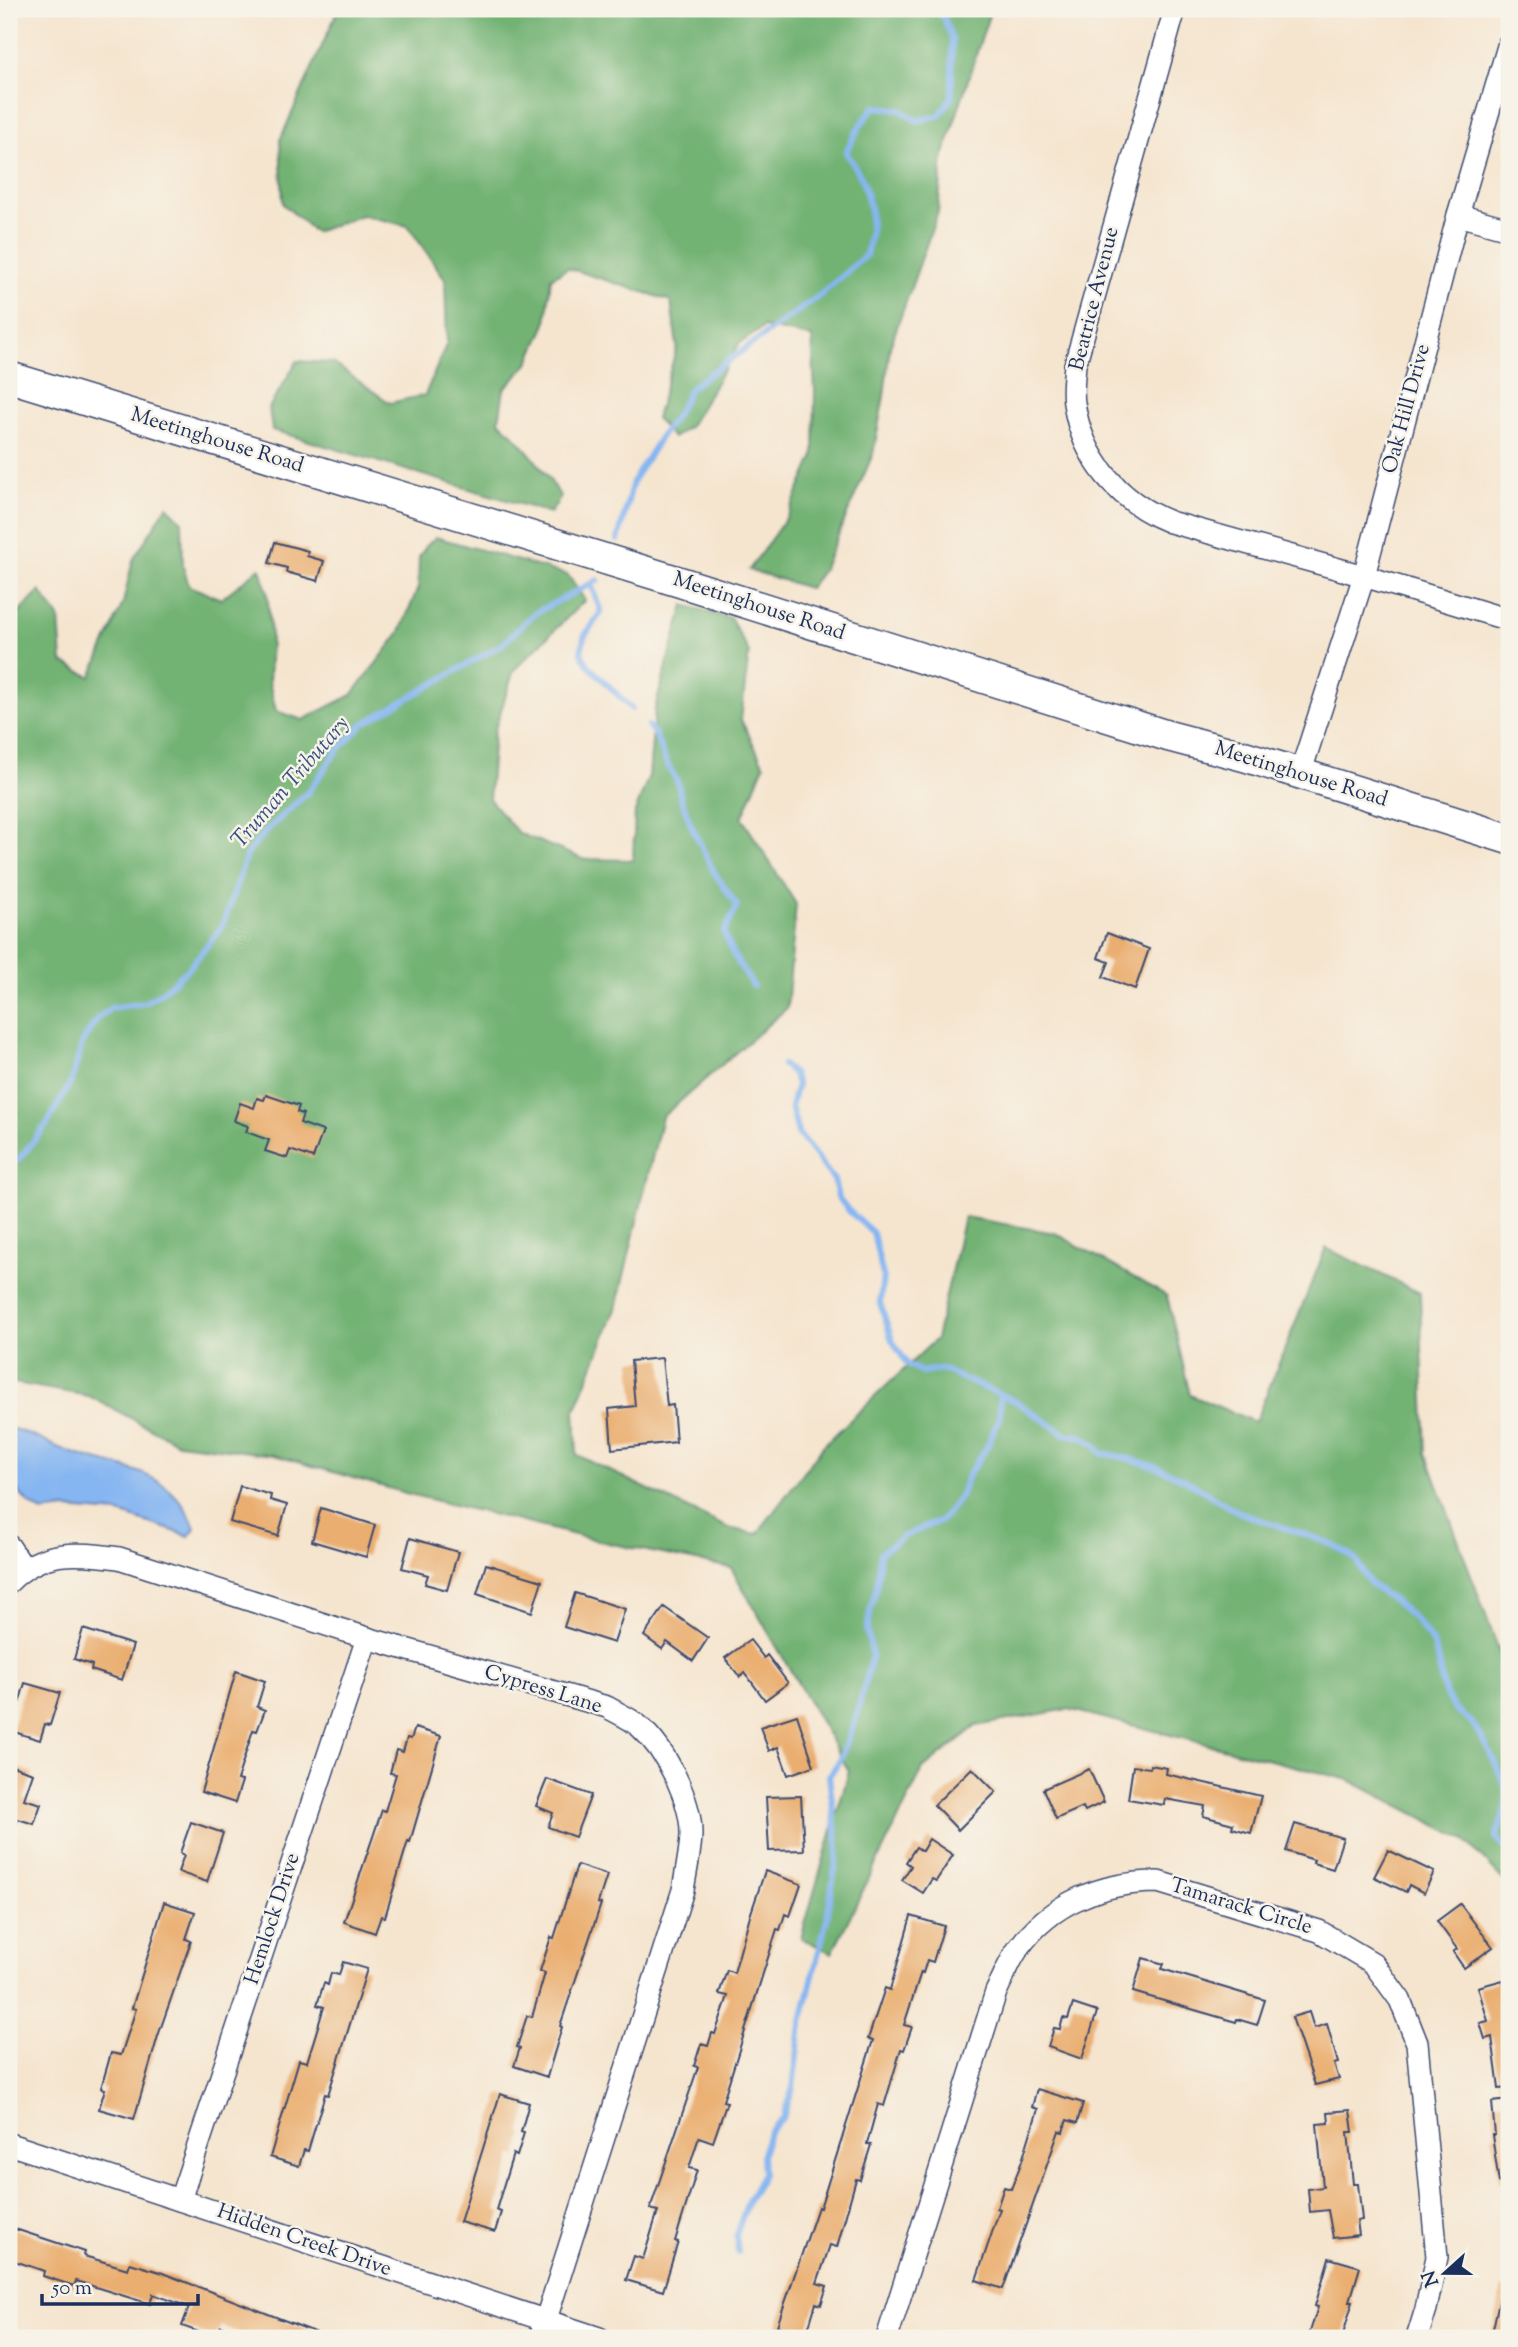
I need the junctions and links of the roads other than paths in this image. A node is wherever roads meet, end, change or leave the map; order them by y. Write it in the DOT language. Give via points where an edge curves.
graph roads {
  1 [pos="1175,9"];
  2 [pos="1509,43"];
  3 [pos="1458,215"];
  4 [pos="1509,229"];
  5 [pos="9,377"];
  6 [pos="1364,576"];
  7 [pos="1509,620"];
  8 [pos="1300,774"];
  9 [pos="1509,839"];
  10 [pos="9,1546"];
  11 [pos="16,1574"];
  12 [pos="366,1638"];
  13 [pos="9,2144"];
  14 [pos="180,2200"];
  15 [pos="542,2330"];
  16 [pos="599,2338"];
  17 [pos="887,2338"];
  18 [pos="1417,2338"];
  1 -- 6 [label="street, Beatrice Avenue" via="1075,365 1073,400 1079,427 1088,451 1116,489 1149,514"];
  2 -- 3 [label="street, Oak Hill Drive"];
  3 -- 4 [label="street"];
  3 -- 6 [label="street, Oak Hill Drive"];
  5 -- 8 [label="street, Meetinghouse Road"];
  6 -- 7 [label="street, Beatrice Avenue"];
  6 -- 8 [label="street, Oak Hill Drive"];
  8 -- 9 [label="street, Meetinghouse Road"];
  10 -- 11 [label="street"];
  11 -- 12 [label="street, Cypress Lane" via="56,1555 119,1558"];
  12 -- 14 [label="street, Hemlock Drive"];
  12 -- 15 [label="street, Cypress Lane" via="607,1707 639,1726 653,1743 677,1776 687,1806 691,1834 683,1890"];
  13 -- 14 [label="street, Hidden Creek Drive"];
  14 -- 15 [label="street, Hidden Creek Drive"];
  15 -- 16 [label="street, Hidden Creek Drive"];
  17 -- 18 [label="street, Tamarack Circle" via="996,1992 1018,1949 1047,1918 1083,1895 1106,1886 1158,1881 1319,1931 1373,1963 1400,2000 1417,2043 1437,2257"];
}
